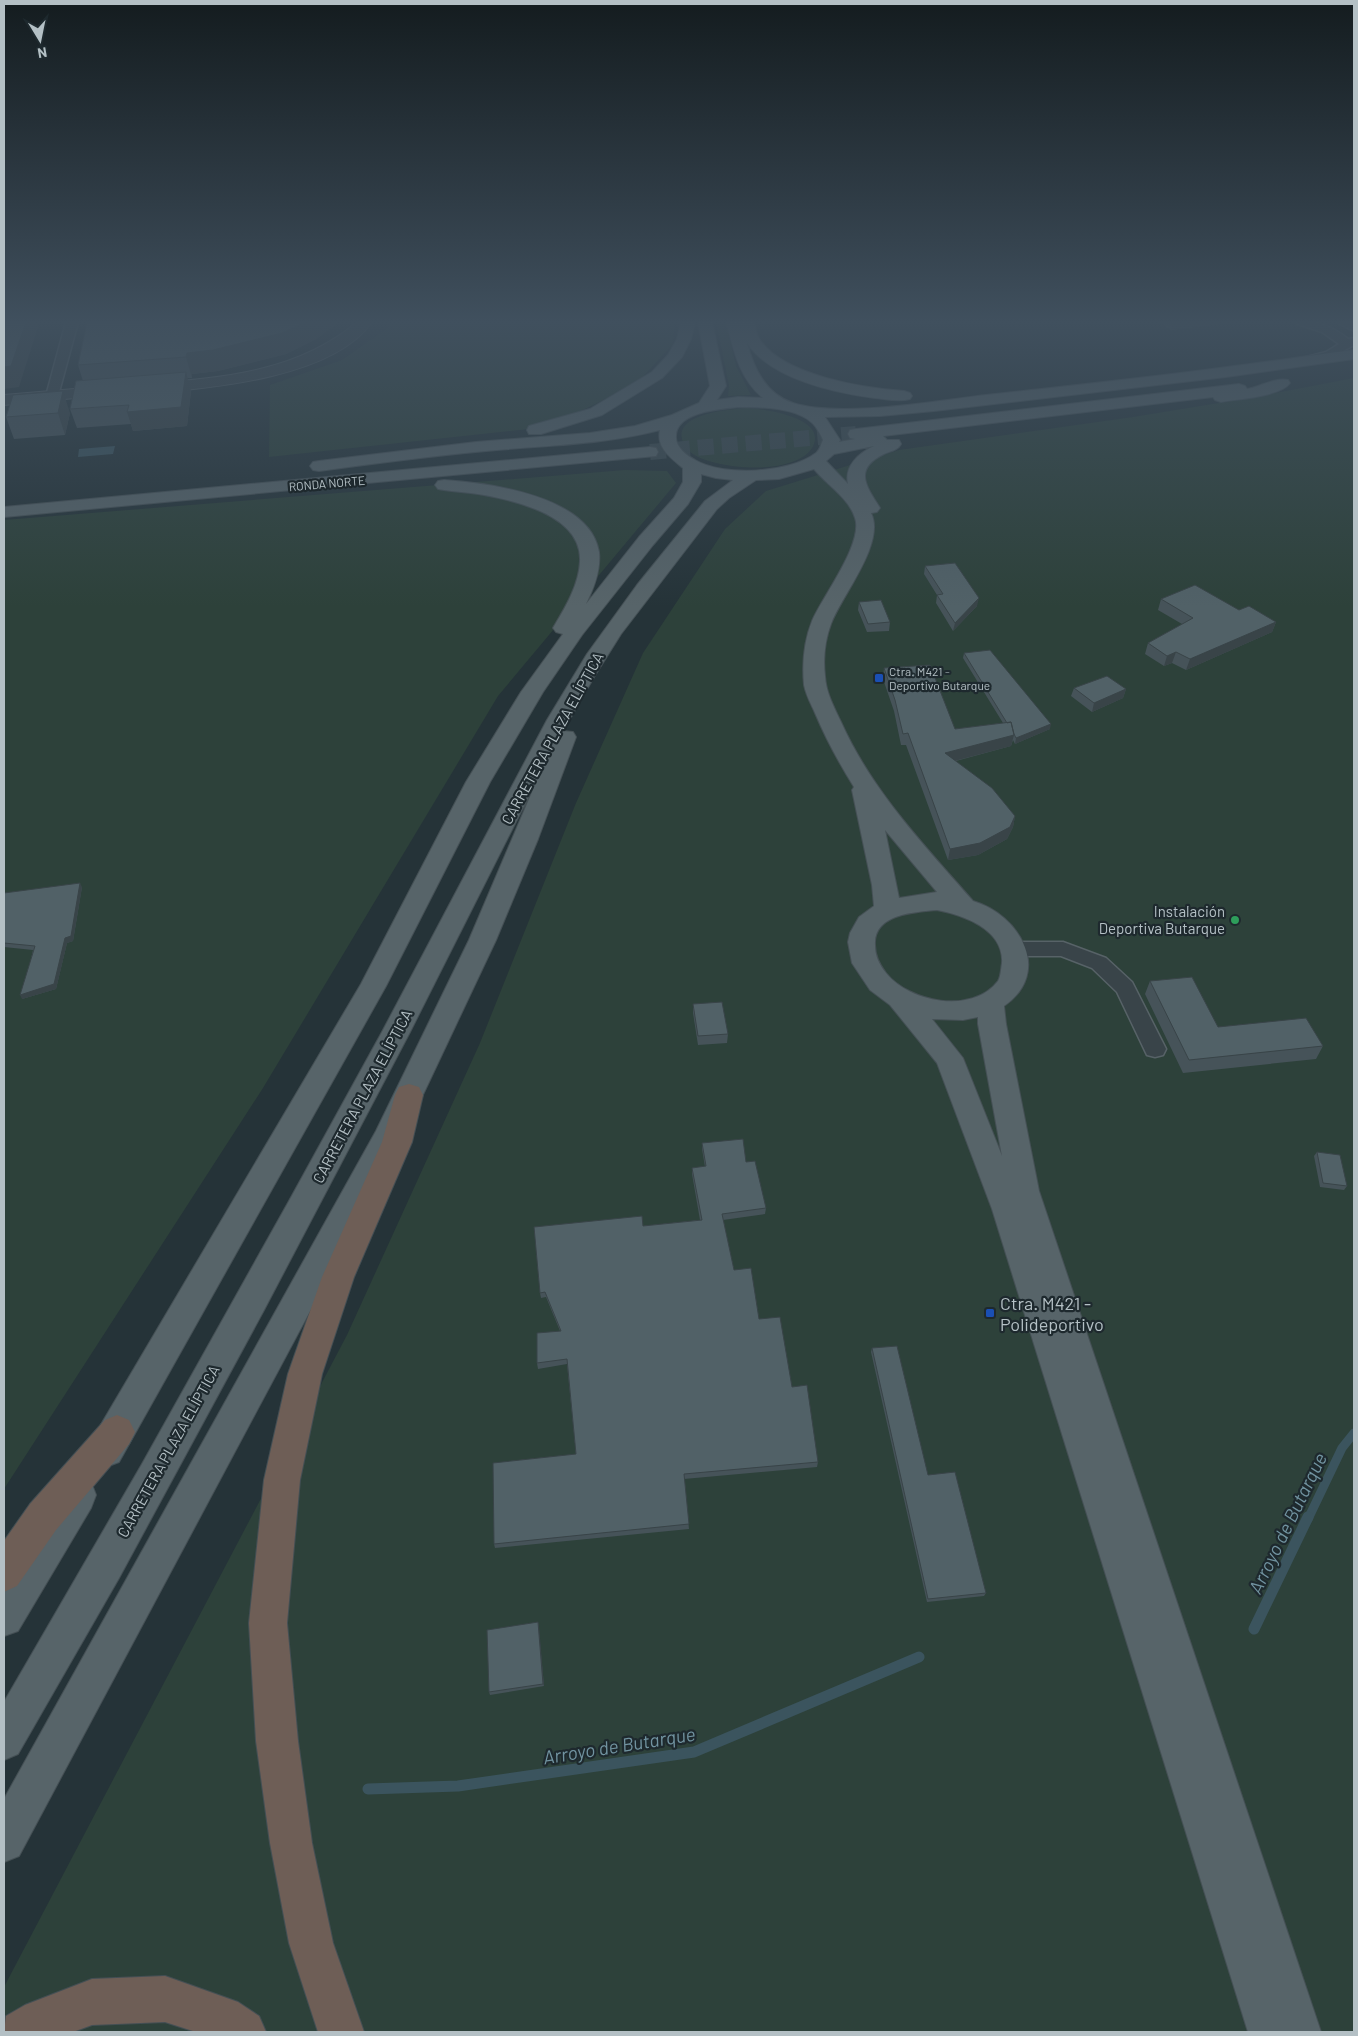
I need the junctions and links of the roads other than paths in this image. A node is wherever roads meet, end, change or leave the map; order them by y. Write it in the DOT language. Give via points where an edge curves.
graph roads {
  1 [pos="580,417"];
  2 [pos="813,417"];
  3 [pos="942,417"];
  4 [pos="980,417"];
  5 [pos="1084,417"];
  6 [pos="679,418"];
  7 [pos="1029,424"];
  8 [pos="437,451"];
  9 [pos="823,456"];
  10 [pos="690,465"];
  11 [pos="773,475"];
  12 [pos="263,476"];
  13 [pos="751,476"];
  14 [pos="420,483"];
  15 [pos="830,489"];
  16 [pos="216,494"];
  17 [pos="4,501"];
  18 [pos="4,512"];
  19 [pos="867,530"];
  20 [pos="584,676"];
  21 [pos="532,692"];
  22 [pos="862,782"];
  23 [pos="964,907"];
  24 [pos="887,910"];
  25 [pos="1014,948"];
  26 [pos="901,1000"];
  27 [pos="990,1002"];
  28 [pos="1155,1049"];
  29 [pos="409,1095"];
  30 [pos="117,1432"];
  31 [pos="4,1573"];
  32 [pos="4,1617"];
  33 [pos="4,1740"];
  34 [pos="4,1841"];
  35 [pos="22,2032"];
  36 [pos="243,2032"];
  37 [pos="341,2032"];
  38 [pos="1271,2032"];
  39 [pos="1298,2032"];
  1 -- 8 [label="main road" via="524,434"];
  2 -- 9 [label="main road" via="828,429 832,439"];
  3 -- 4 [label="main road" via="851,429"];
  5 -- 7 [label="main road"];
  6 -- 8 [label="main road" via="616,435"];
  6 -- 10 [label="main road" via="669,429 668,444"];
  7 -- 9 [label="main road" via="860,442"];
  7 -- 19 [label="main road" via="894,444 865,457 856,475 859,491 873,515"];
  8 -- 12 [label="main road" via="305,467"];
  9 -- 11 [label="main road" via="807,467"];
  9 -- 15 [label="main road"];
  10 -- 13 [label="main road" via="729,475"];
  10 -- 14 [label="main road" via="629,463"];
  10 -- 21 [label="main road" via="694,475 682,500 575,631"];
  11 -- 13 [label="main road"];
  11 -- 15 [label="main road"];
  12 -- 16 [label="main road, RONDA NORTE" via="648,447"];
  12 -- 17 [label="main road, RONDA NORTE"];
  13 -- 20 [label="main road, CARRETERA PLAZA ELÍPTICA" via="711,505 627,611"];
  14 -- 16 [label="main road"];
  14 -- 21 [label="main road" via="478,488 517,496 551,509 583,534 589,548 586,579"];
  15 -- 19 [label="main road" via="865,517"];
  16 -- 18 [label="main road, RONDA NORTE"];
  19 -- 22 [label="main road" via="854,562 824,616 815,650 815,687 834,733"];
  20 -- 29 [label="main road" via="565,737 516,867"];
  20 -- 33 [label="main road, CARRETERA PLAZA ELÍPTICA" via="508,814 401,1024 276,1257 74,1621"];
  21 -- 30 [label="main road" via="478,782 373,986"];
  22 -- 23 [label="main road" via="910,847"];
  22 -- 24 [label="main road"];
  23 -- 24 [label="main road" via="937,901"];
  23 -- 25 [label="main road" via="980,913"];
  24 -- 26 [label="main road" via="867,924 860,947 867,971 888,993"];
  25 -- 27 [label="main road" via="1015,967 1009,986"];
  25 -- 28 [label="street" via="1063,949 1100,963 1125,987"];
  26 -- 27 [label="main road" via="931,1010 964,1010"];
  26 -- 38 [label="main road" via="949,1058 1008,1209"];
  27 -- 39 [label="main road" via="1024,1191"];
  29 -- 34 [label="main road"];
  29 -- 37 [label="highway" via="397,1142 338,1277 305,1374 282,1480 268,1623 277,1741 292,1844 311,1942"];
  30 -- 31 [label="highway" via="43,1517"];
  30 -- 32 [label="main road"];
  35 -- 36 [label="highway" via="41,2021 92,2002 165,1999 222,2018"];
}
